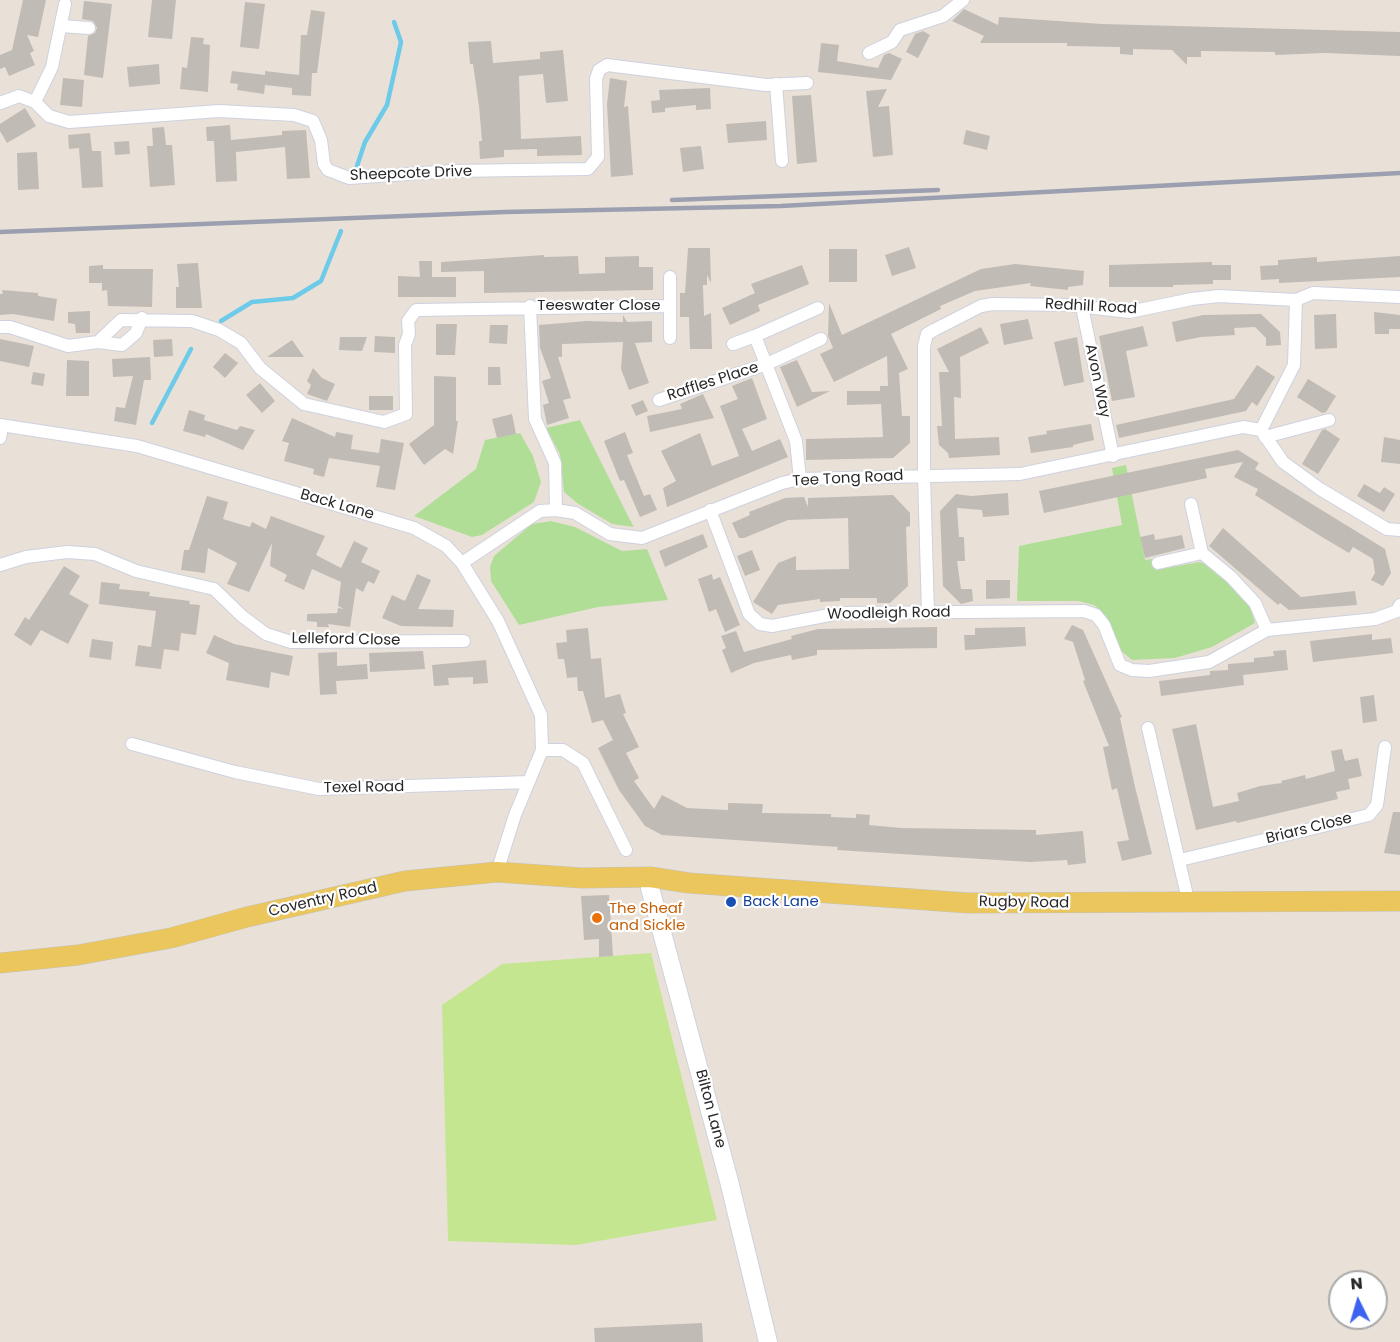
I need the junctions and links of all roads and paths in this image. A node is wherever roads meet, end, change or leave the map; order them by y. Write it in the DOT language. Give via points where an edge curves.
graph roads {
  1 [pos="963,0"];
  2 [pos="65,4"];
  3 [pos="61,26"];
  4 [pos="89,28"];
  5 [pos="869,53"];
  6 [pos="807,83"];
  7 [pos="776,84"];
  8 [pos="0,102"];
  9 [pos="35,102"];
  10 [pos="782,161"];
  11 [pos="670,277"];
  12 [pos="1400,297"];
  13 [pos="1296,300"];
  14 [pos="530,306"];
  15 [pos="669,306"];
  16 [pos="1082,307"];
  17 [pos="818,308"];
  18 [pos="142,318"];
  19 [pos="0,327"];
  20 [pos="754,336"];
  21 [pos="670,338"];
  22 [pos="821,339"];
  23 [pos="98,342"];
  24 [pos="733,344"];
  25 [pos="767,364"];
  26 [pos="659,400"];
  27 [pos="1329,420"];
  28 [pos="1,430"];
  29 [pos="1263,434"];
  30 [pos="1113,456"];
  31 [pos="924,475"];
  32 [pos="800,479"];
  33 [pos="1191,504"];
  34 [pos="556,510"];
  35 [pos="710,510"];
  36 [pos="1400,531"];
  37 [pos="1202,553"];
  38 [pos="462,563"];
  39 [pos="1158,564"];
  40 [pos="0,565"];
  41 [pos="1400,605"];
  42 [pos="928,613"];
  43 [pos="1266,630"];
  44 [pos="464,640"];
  45 [pos="1148,728"];
  46 [pos="132,744"];
  47 [pos="1385,747"];
  48 [pos="542,750"];
  49 [pos="529,782"];
  50 [pos="626,850"];
  51 [pos="1180,860"];
  52 [pos="496,872"];
  53 [pos="650,877"];
  54 [pos="1400,901"];
  55 [pos="1189,904"];
  56 [pos="0,963"];
  57 [pos="768,1342"];
  1 -- 5 [label="street" via="943,16 900,30 892,42"];
  2 -- 3 [label="street"];
  3 -- 4 [label="street"];
  3 -- 9 [label="street" via="52,67"];
  6 -- 7 [label="street, Sheepcote Drive"];
  7 -- 9 [label="street, Sheepcote Drive" via="607,65 599,70 596,79 598,157 588,169 452,171 349,178 328,171 313,121 294,115 219,111 69,122 49,116"];
  7 -- 10 [label="street"];
  8 -- 9 [label="street" via="19,96"];
  11 -- 15 [label="street"];
  12 -- 13 [label="street, Redhill Road" via="1313,293"];
  13 -- 16 [label="street, Redhill Road" via="1219,296 1129,312"];
  13 -- 29 [label="street" via="1294,365"];
  14 -- 15 [label="street, Teeswater Close"];
  14 -- 18 [label="street, Teeswater Close" via="416,310 408,321 405,345 406,414 384,422 304,404 260,368 241,343 219,330 192,321"];
  14 -- 34 [label="street, Teeswater Close" via="534,419 555,463"];
  15 -- 21 [label="street"];
  16 -- 30 [label="street, Avon Way"];
  16 -- 31 [label="street, Redhill Road" via="981,306 927,334"];
  17 -- 20 [label="street"];
  18 -- 23 [label="street" via="121,320"];
  18 -- 23 [label="street" via="136,333 122,345"];
  19 -- 23 [label="street" via="68,346"];
  20 -- 24 [label="street"];
  20 -- 25 [label="street"];
  22 -- 25 [label="street, Raffles Place"];
  25 -- 26 [label="street, Raffles Place"];
  25 -- 32 [label="street, Raffles Place" via="796,441"];
  27 -- 29 [label="street, Tee Tong Road"];
  28 -- 38 [label="street, Back Lane" via="136,446 414,528 446,546"];
  29 -- 30 [label="street, Tee Tong Road" via="1243,427"];
  29 -- 36 [label="street" via="1283,462 1320,489 1387,529"];
  30 -- 31 [label="street, Tee Tong Road" via="1020,474"];
  31 -- 32 [label="street, Tee Tong Road"];
  31 -- 42 [label="street"];
  32 -- 35 [label="street, Tee Tong Road"];
  33 -- 37 [label="street"];
  34 -- 35 [label="street, Tee Tong Road" via="574,513 610,534 642,538"];
  34 -- 38 [label="street" via="540,512"];
  35 -- 42 [label="street, Woodleigh Road" via="749,614 760,624 772,626 840,613"];
  37 -- 39 [label="street"];
  37 -- 43 [label="street" via="1255,603"];
  38 -- 48 [label="street, Back Lane" via="498,621 541,715"];
  40 -- 44 [label="street, Lelleford Close" via="67,552 95,554 136,571 214,589 266,634 291,642"];
  41 -- 43 [label="street" via="1397,611 1375,619"];
  42 -- 43 [label="street, Woodleigh Road" via="1074,610 1096,615 1120,665 1149,671 1209,662"];
  45 -- 51 [label="street"];
  46 -- 49 [label="street, Texel Road" via="235,772 319,789"];
  47 -- 51 [label="street, Briars Close" via="1377,805 1369,815"];
  48 -- 49 [label="street, Back Lane"];
  48 -- 50 [label="street" via="563,750 583,763"];
  49 -- 52 [label="street, Back Lane"];
  51 -- 55 [label="street"];
  52 -- 53 [label="main road, Coventry Road" via="582,878"];
  52 -- 56 [label="main road, Coventry Road" via="405,881 171,938 78,955"];
  53 -- 55 [label="main road, Rugby Road" via="968,903"];
  53 -- 57 [label="street, Bilton Lane"];
  54 -- 55 [label="main road, Rugby Road"];
}
